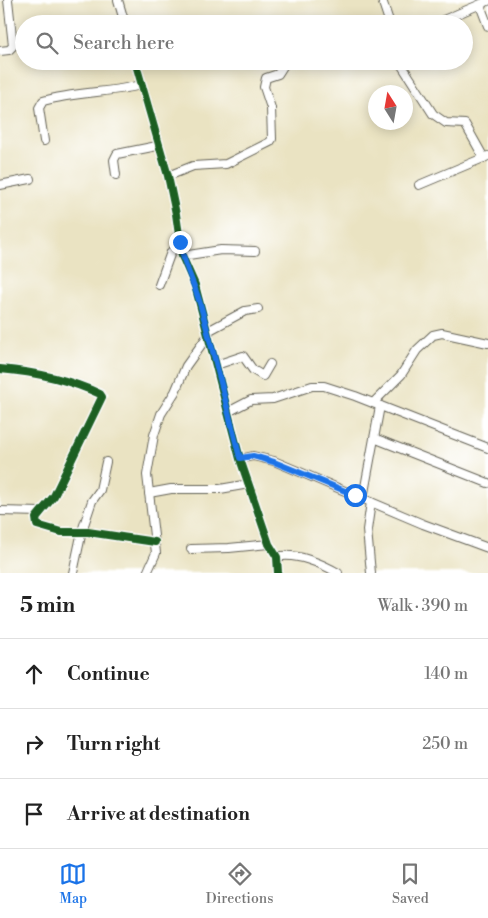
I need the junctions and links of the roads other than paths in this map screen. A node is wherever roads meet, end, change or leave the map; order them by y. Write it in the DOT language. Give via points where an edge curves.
graph roads {
  1 [pos="8,0"];
  2 [pos="118,0"];
  3 [pos="382,0"];
  4 [pos="488,1"];
  5 [pos="480,5"];
  6 [pos="122,15"];
  7 [pos="387,15"];
  8 [pos="456,15"];
  9 [pos="488,26"];
  10 [pos="0,51"];
  11 [pos="137,70"];
  12 [pos="281,70"];
  13 [pos="405,70"];
  14 [pos="141,85"];
  15 [pos="44,140"];
  16 [pos="157,146"];
  17 [pos="486,157"];
  18 [pos="116,175"];
  19 [pos="168,176"];
  20 [pos="30,178"];
  21 [pos="0,185"];
  22 [pos="419,186"];
  23 [pos="180,242"];
  24 [pos="255,251"];
  25 [pos="182,256"];
  26 [pos="159,285"];
  27 [pos="258,310"];
  28 [pos="208,333"];
  29 [pos="488,343"];
  30 [pos="270,364"];
  31 [pos="216,365"];
  32 [pos="0,369"];
  33 [pos="377,404"];
  34 [pos="228,412"];
  35 [pos="374,438"];
  36 [pos="488,448"];
  37 [pos="240,458"];
  38 [pos="106,462"];
  39 [pos="488,483"];
  40 [pos="249,484"];
  41 [pos="149,493"];
  42 [pos="367,500"];
  43 [pos="0,511"];
  44 [pos="40,512"];
  45 [pos="82,531"];
  46 [pos="155,542"];
  47 [pos="269,544"];
  48 [pos="488,548"];
  49 [pos="191,549"];
  50 [pos="277,557"];
  51 [pos="335,572"];
  52 [pos="73,573"];
  53 [pos="146,573"];
  54 [pos="278,573"];
  55 [pos="371,573"];
  1 -- 10 [label="street" via="14,44 9,50"];
  2 -- 6 [label="street"];
  3 -- 7 [label="street"];
  4 -- 5 [label="street"];
  5 -- 8 [label="street"];
  5 -- 9 [label="street"];
  11 -- 14 [label="street"];
  12 -- 19 [label="street" via="264,81 272,108 270,142 226,164 193,166"];
  13 -- 17 [label="street" via="433,114 446,123 465,124"];
  14 -- 15 [label="street" via="43,101 39,108"];
  14 -- 16 [label="street"];
  16 -- 18 [label="street" via="117,154 114,160"];
  16 -- 19 [label="street"];
  17 -- 22 [label="street"];
  19 -- 23 [label="street"];
  20 -- 21 [label="street"];
  23 -- 25 [label="street"];
  23 -- 26 [label="street" via="171,252"];
  24 -- 25 [label="street" via="221,250"];
  25 -- 28 [label="street" via="195,285"];
  27 -- 28 [label="street" via="245,311"];
  28 -- 31 [label="street"];
  28 -- 41 [label="street" via="161,414 149,454"];
  29 -- 33 [label="street" via="433,335"];
  30 -- 31 [label="street" via="263,376 253,370 243,356"];
  31 -- 34 [label="street"];
  32 -- 44 [label="street" via="53,377 80,385 102,397 54,496"];
  33 -- 34 [label="street" via="324,386 312,386 285,397 251,400"];
  33 -- 35 [label="street"];
  33 -- 36 [label="street"];
  34 -- 37 [label="street"];
  35 -- 39 [label="street"];
  35 -- 42 [label="street"];
  37 -- 40 [label="street"];
  37 -- 42 [label="street" via="253,456 274,462"];
  38 -- 45 [label="street" via="100,490 92,501"];
  40 -- 41 [label="street"];
  40 -- 47 [label="street"];
  41 -- 46 [label="street"];
  42 -- 48 [label="street"];
  42 -- 55 [label="street"];
  43 -- 44 [label="street"];
  44 -- 45 [label="street" via="36,520 38,526 61,532"];
  45 -- 46 [label="street"];
  45 -- 52 [label="street"];
  46 -- 53 [label="street" via="156,553"];
  47 -- 49 [label="street"];
  47 -- 50 [label="street"];
  50 -- 51 [label="street" via="320,564"];
  50 -- 54 [label="street"];
}
